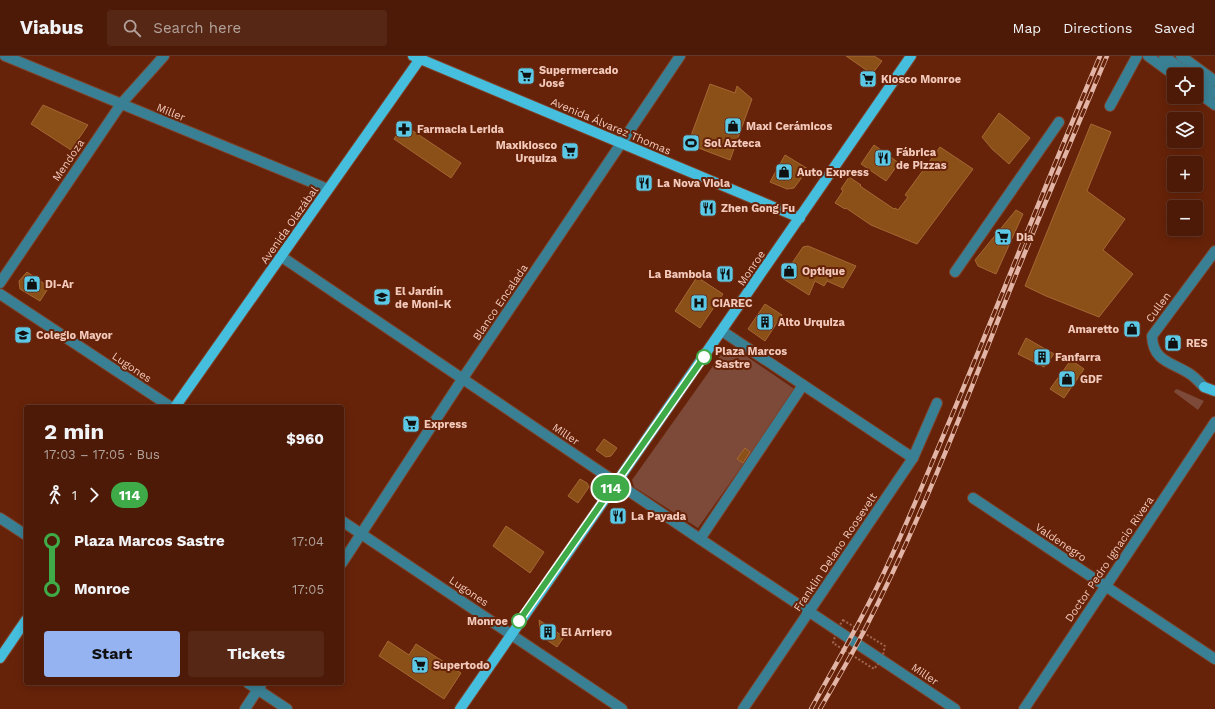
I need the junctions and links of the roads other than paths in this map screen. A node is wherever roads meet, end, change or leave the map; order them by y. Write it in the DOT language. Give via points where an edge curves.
graph roads {
  1 [pos="5,56"];
  2 [pos="164,56"];
  3 [pos="680,56"];
  4 [pos="911,56"];
  5 [pos="1136,56"];
  6 [pos="1148,56"];
  7 [pos="1164,56"];
  8 [pos="1181,56"];
  9 [pos="418,57"];
  10 [pos="1180,68"];
  11 [pos="1167,70"];
  12 [pos="1215,81"];
  13 [pos="1203,84"];
  14 [pos="1215,93"];
  15 [pos="1203,96"];
  16 [pos="121,104"];
  17 [pos="1215,105"];
  18 [pos="1110,106"];
  19 [pos="1059,122"];
  20 [pos="621,143"];
  21 [pos="328,189"];
  22 [pos="800,218"];
  23 [pos="1215,251"];
  24 [pos="282,257"];
  25 [pos="955,272"];
  26 [pos="0,283"];
  27 [pos="0,294"];
  28 [pos="722,331"];
  29 [pos="463,378"];
  30 [pos="803,385"];
  31 [pos="1204,387"];
  32 [pos="1215,392"];
  33 [pos="937,403"];
  34 [pos="168,405"];
  35 [pos="176,405"];
  36 [pos="1215,422"];
  37 [pos="1212,433"];
  38 [pos="913,458"];
  39 [pos="616,482"];
  40 [pos="973,498"];
  41 [pos="0,518"];
  42 [pos="344,522"];
  43 [pos="24,534"];
  44 [pos="361,534"];
  45 [pos="700,539"];
  46 [pos="344,560"];
  47 [pos="1106,586"];
  48 [pos="810,612"];
  49 [pos="24,623"];
  50 [pos="511,633"];
  51 [pos="0,658"];
  52 [pos="1215,659"];
  53 [pos="260,686"];
  54 [pos="245,709"];
  55 [pos="287,709"];
  56 [pos="460,709"];
  57 [pos="622,709"];
  58 [pos="743,709"];
  59 [pos="955,709"];
  60 [pos="1024,709"];
  1 -- 16 [label="street, Miller"];
  2 -- 16 [label="street, Mendoza"];
  3 -- 20 [label="street, Blanco Encalada"];
  4 -- 22 [label="main road, Monroe"];
  5 -- 18 [label="street"];
  6 -- 11 [label="street"];
  7 -- 10 [label="street"];
  8 -- 12 [label="street"];
  9 -- 20 [label="main road, Avenida Álvarez Thomas"];
  9 -- 21 [label="main road, Avenida Olazábal"];
  13 -- 14 [label="street"];
  15 -- 17 [label="street"];
  16 -- 21 [label="street, Miller"];
  16 -- 26 [label="street, Mendoza"];
  19 -- 25 [label="street"];
  20 -- 22 [label="main road, Avenida Álvarez Thomas"];
  20 -- 29 [label="street, Blanco Encalada"];
  21 -- 24 [label="main road, Avenida Olazábal"];
  22 -- 28 [label="main road, Monroe"];
  23 -- 31 [label="street, Cullen" via="1152,336 1153,345 1161,358 1191,374"];
  24 -- 29 [label="street, Miller"];
  24 -- 35 [label="main road, Avenida Olazábal"];
  27 -- 34 [label="street, Lugones"];
  28 -- 30 [label="street"];
  28 -- 39 [label="main road, Monroe"];
  29 -- 39 [label="street, Miller"];
  29 -- 44 [label="street, Blanco Encalada"];
  30 -- 38 [label="street"];
  30 -- 45 [label="street"];
  31 -- 32 [label="main road"];
  33 -- 38 [label="street, Franklin Delano Roosevelt"];
  36 -- 37 [label="street, Doctor Pedro Ignacio Rivera"];
  37 -- 47 [label="street, Doctor Pedro Ignacio Rivera"];
  38 -- 48 [label="street, Franklin Delano Roosevelt"];
  39 -- 45 [label="street, Miller"];
  39 -- 50 [label="main road, Monroe"];
  40 -- 47 [label="street, Valdenegro"];
  41 -- 43 [label="street"];
  42 -- 44 [label="street, Lugones"];
  44 -- 46 [label="street, Blanco Encalada"];
  44 -- 50 [label="street, Lugones"];
  45 -- 48 [label="street, Miller"];
  47 -- 52 [label="street, Valdenegro"];
  47 -- 60 [label="street, Doctor Pedro Ignacio Rivera"];
  48 -- 58 [label="street, Franklin Delano Roosevelt"];
  48 -- 59 [label="street, Miller"];
  49 -- 51 [label="main road"];
  50 -- 56 [label="main road, Monroe"];
  50 -- 57 [label="street, Lugones"];
  53 -- 54 [label="street"];
  53 -- 55 [label="street"];
}
